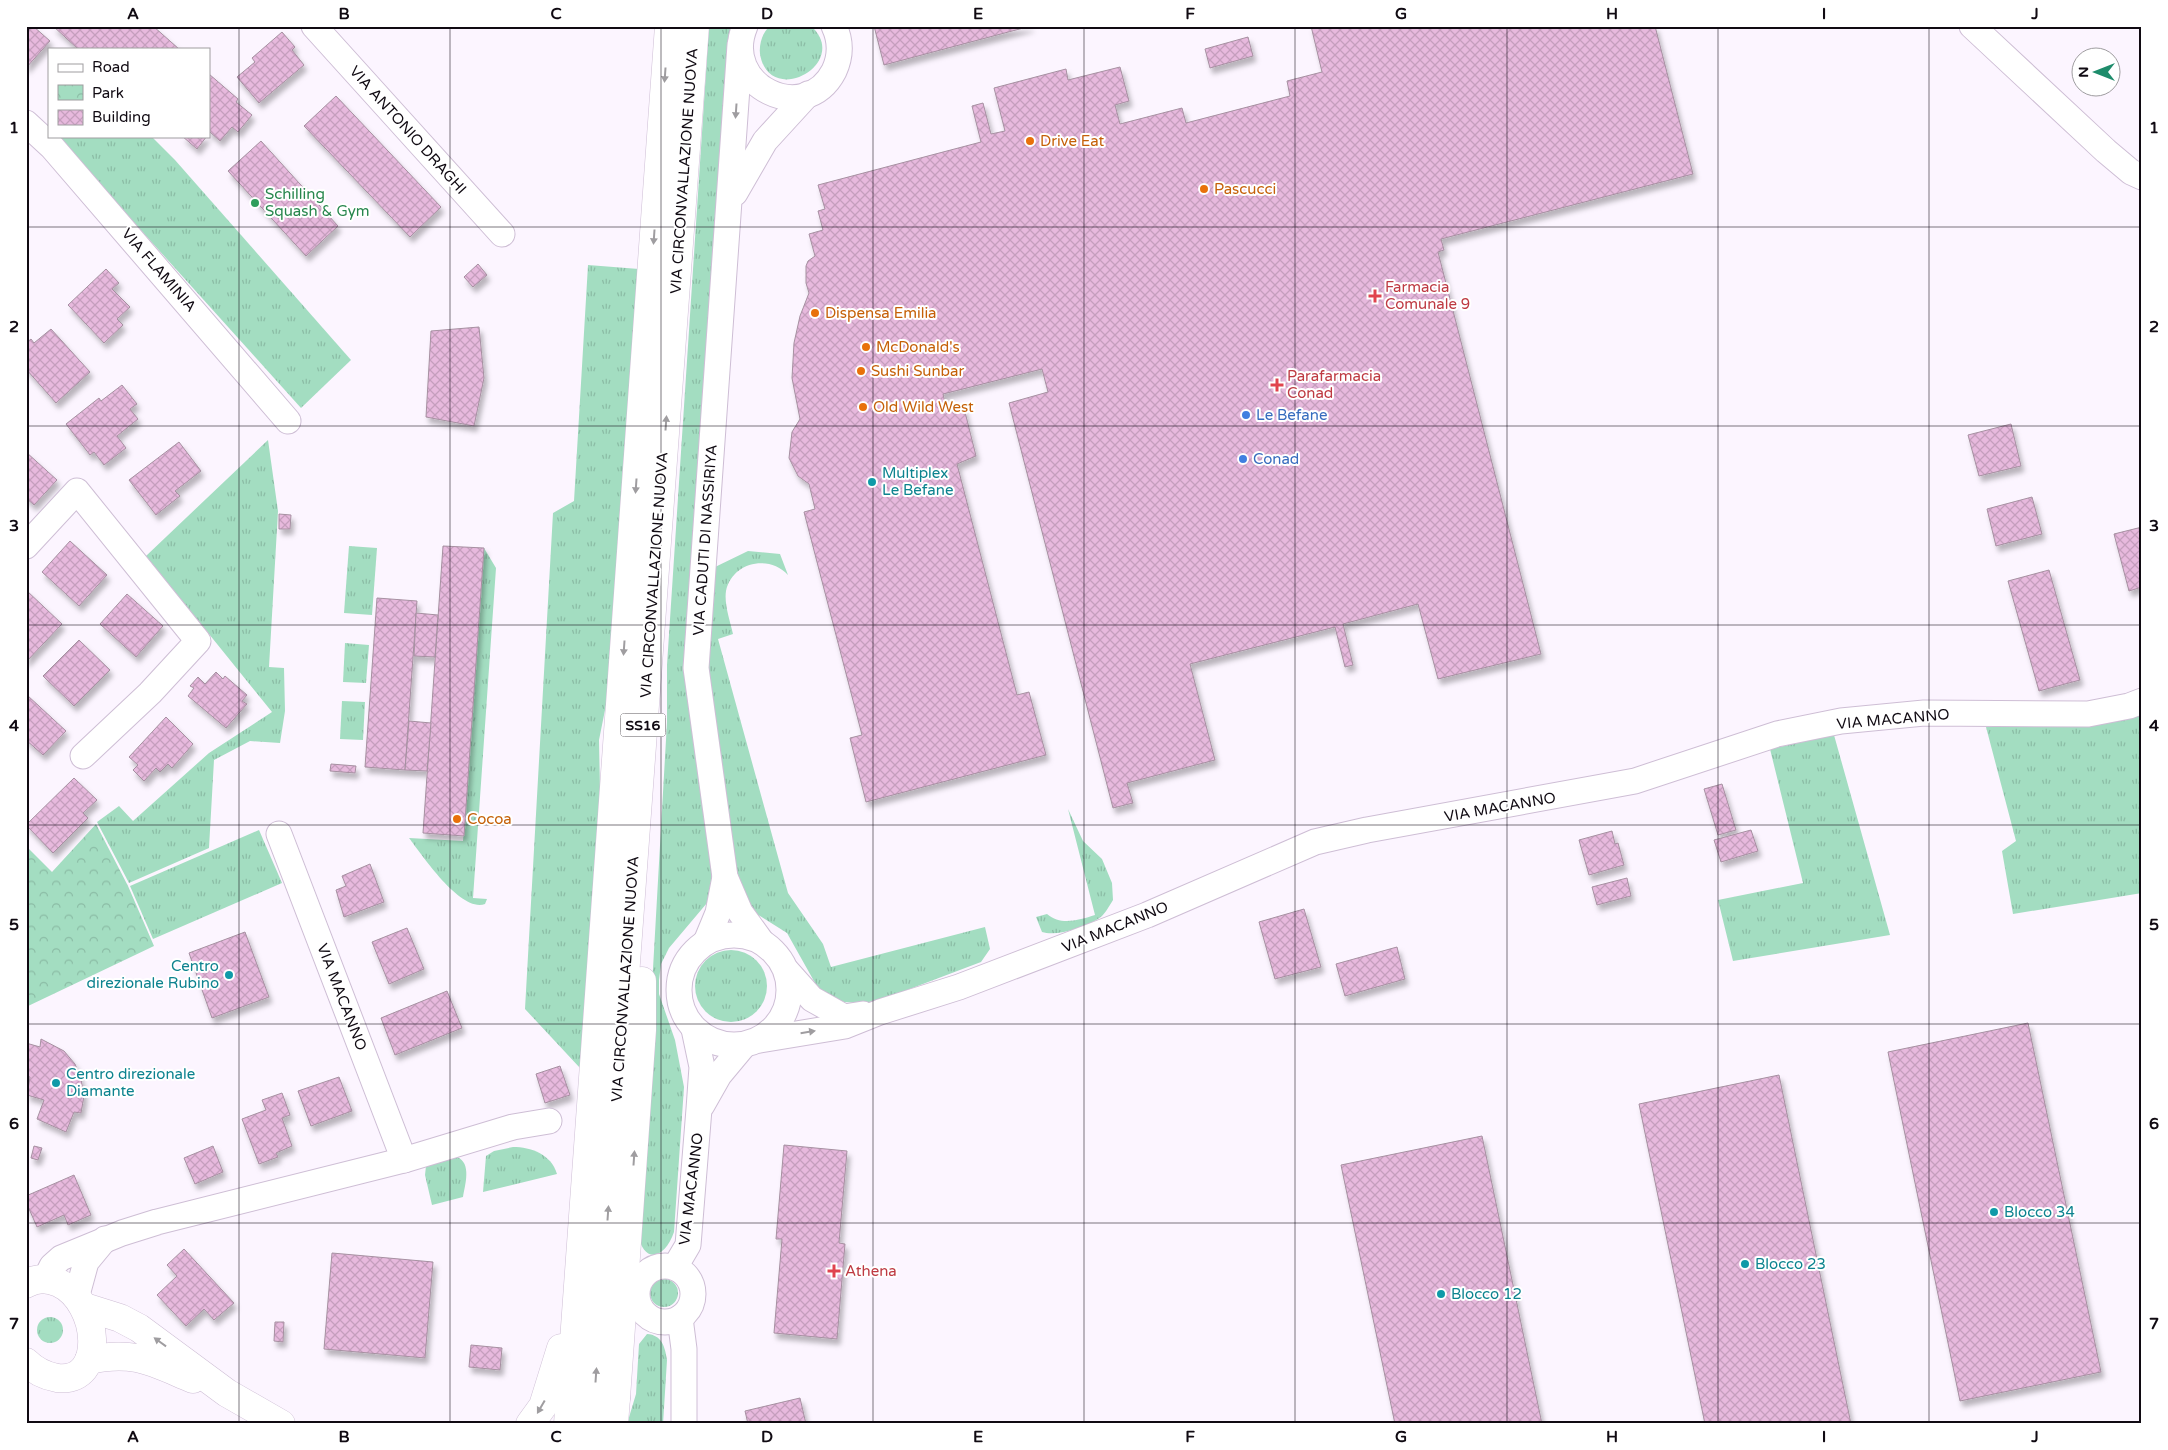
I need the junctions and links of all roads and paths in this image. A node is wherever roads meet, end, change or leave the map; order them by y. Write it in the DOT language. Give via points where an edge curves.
graph roads {
  1 [pos="314,26"];
  2 [pos="669,26"];
  3 [pos="695,26"];
  4 [pos="834,26"];
  5 [pos="1972,26"];
  6 [pos="743,36"];
  7 [pos="808,94"];
  8 [pos="26,123"];
  9 [pos="2142,177"];
  10 [pos="730,202"];
  11 [pos="502,234"];
  12 [pos="288,421"];
  13 [pos="26,546"];
  14 [pos="2142,702"];
  15 [pos="83,756"];
  16 [pos="641,759"];
  17 [pos="279,834"];
  18 [pos="725,877"];
  19 [pos="761,941"];
  20 [pos="706,942"];
  21 [pos="787,972"];
  22 [pos="880,1012"];
  23 [pos="694,1029"];
  24 [pos="752,1043"];
  25 [pos="699,1109"];
  26 [pos="549,1121"];
  27 [pos="404,1160"];
  28 [pos="105,1239"];
  29 [pos="628,1242"];
  30 [pos="675,1267"];
  31 [pos="647,1272"];
  32 [pos="35,1277"];
  33 [pos="576,1294"];
  34 [pos="81,1301"];
  35 [pos="644,1312"];
  36 [pos="680,1318"];
  37 [pos="89,1360"];
  38 [pos="26,1362"];
  39 [pos="227,1393"];
  40 [pos="615,1411"];
  41 [pos="281,1424"];
  42 [pos="530,1424"];
  43 [pos="568,1424"];
  44 [pos="592,1424"];
  45 [pos="684,1424"];
  1 -- 11 [label="street, VIA ANTONIO DRAGHI"];
  2 -- 33 [label="main road, VIA CIRCONVALLAZIONE NUOVA / SS16, one-way"];
  16 -- 3 [label="main road, VIA CIRCONVALLAZIONE NUOVA / SS16, one-way"];
  4 -- 7 [label="street, VIA CADUTI DI NASSIRIYA" via="839,44 838,62 825,83"];
  5 -- 9 [label="street" via="2106,151 2130,172"];
  6 -- 7 [label="street, VIA CADUTI DI NASSIRIYA" via="746,70 762,89 784,97"];
  6 -- 10 [label="street, VIA CADUTI DI NASSIRIYA, one-way"];
  7 -- 10 [label="street, VIA CADUTI DI NASSIRIYA" via="765,141"];
  8 -- 12 [label="street, VIA FLAMINIA" via="52,147"];
  10 -- 18 [label="street, VIA CADUTI DI NASSIRIYA" via="696,668"];
  13 -- 15 [label="street" via="77,491 198,641 150,693"];
  14 -- 22 [label="street, VIA MACANNO" via="2088,714 1924,713 1841,721 1777,734 1635,781 1324,840 1084,940 959,987"];
  29 -- 16 [label="main road, one-way" via="642,1030"];
  44 -- 16 [label="main road, VIA CIRCONVALLAZIONE NUOVA / SS16, one-way"];
  17 -- 27 [label="street, VIA MACANNO"];
  18 -- 19 [label="street, VIA CADUTI DI NASSIRIYA" via="740,912"];
  18 -- 20 [label="street, VIA CADUTI DI NASSIRIYA" via="718,913"];
  19 -- 20 [label="street, VIA MACANNO" via="742,935 723,935"];
  19 -- 21 [label="street, VIA MACANNO" via="777,954"];
  20 -- 23 [label="street, VIA MACANNO" via="694,951 683,968 679,990 683,1011"];
  21 -- 22 [label="street, VIA MACANNO" via="812,999 844,1017"];
  21 -- 24 [label="street, VIA MACANNO" via="790,995 784,1017 773,1031"];
  24 -- 22 [label="street, VIA MACANNO, one-way" via="845,1026"];
  23 -- 24 [label="street, VIA MACANNO" via="707,1039 730,1046"];
  23 -- 25 [label="street, VIA MACANNO" via="702,1067"];
  24 -- 25 [label="street, VIA MACANNO" via="719,1075"];
  25 -- 30 [label="street, VIA MACANNO" via="688,1245"];
  26 -- 27 [label="street" via="513,1127"];
  27 -- 28 [label="street" via="157,1222"];
  28 -- 32 [label="street" via="61,1258"];
  28 -- 34 [label="street" via="86,1262"];
  29 -- 31 [label="street" via="636,1260"];
  29 -- 40 [label="main road"];
  30 -- 31 [label="street" via="656,1267"];
  30 -- 36 [label="street" via="684,1272 693,1288 691,1305"];
  31 -- 35 [label="street" via="638,1289 638,1299"];
  32 -- 34 [label="main road" via="68,1288"];
  33 -- 42 [label="main road, one-way" via="554,1376 543,1406"];
  33 -- 43 [label="main road, VIA CIRCONVALLAZIONE NUOVA / SS16"];
  34 -- 37 [label="main road" via="90,1322"];
  39 -- 34 [label="main road, one-way" via="139,1328"];
  35 -- 36 [label="street" via="663,1322"];
  35 -- 40 [label="street" via="629,1330 624,1387"];
  36 -- 45 [label="street" via="684,1349"];
  37 -- 38 [label="main road" via="80,1373 62,1378 50,1377"];
  37 -- 39 [label="main road" via="127,1355 142,1358"];
  39 -- 41 [label="main road"];
}
